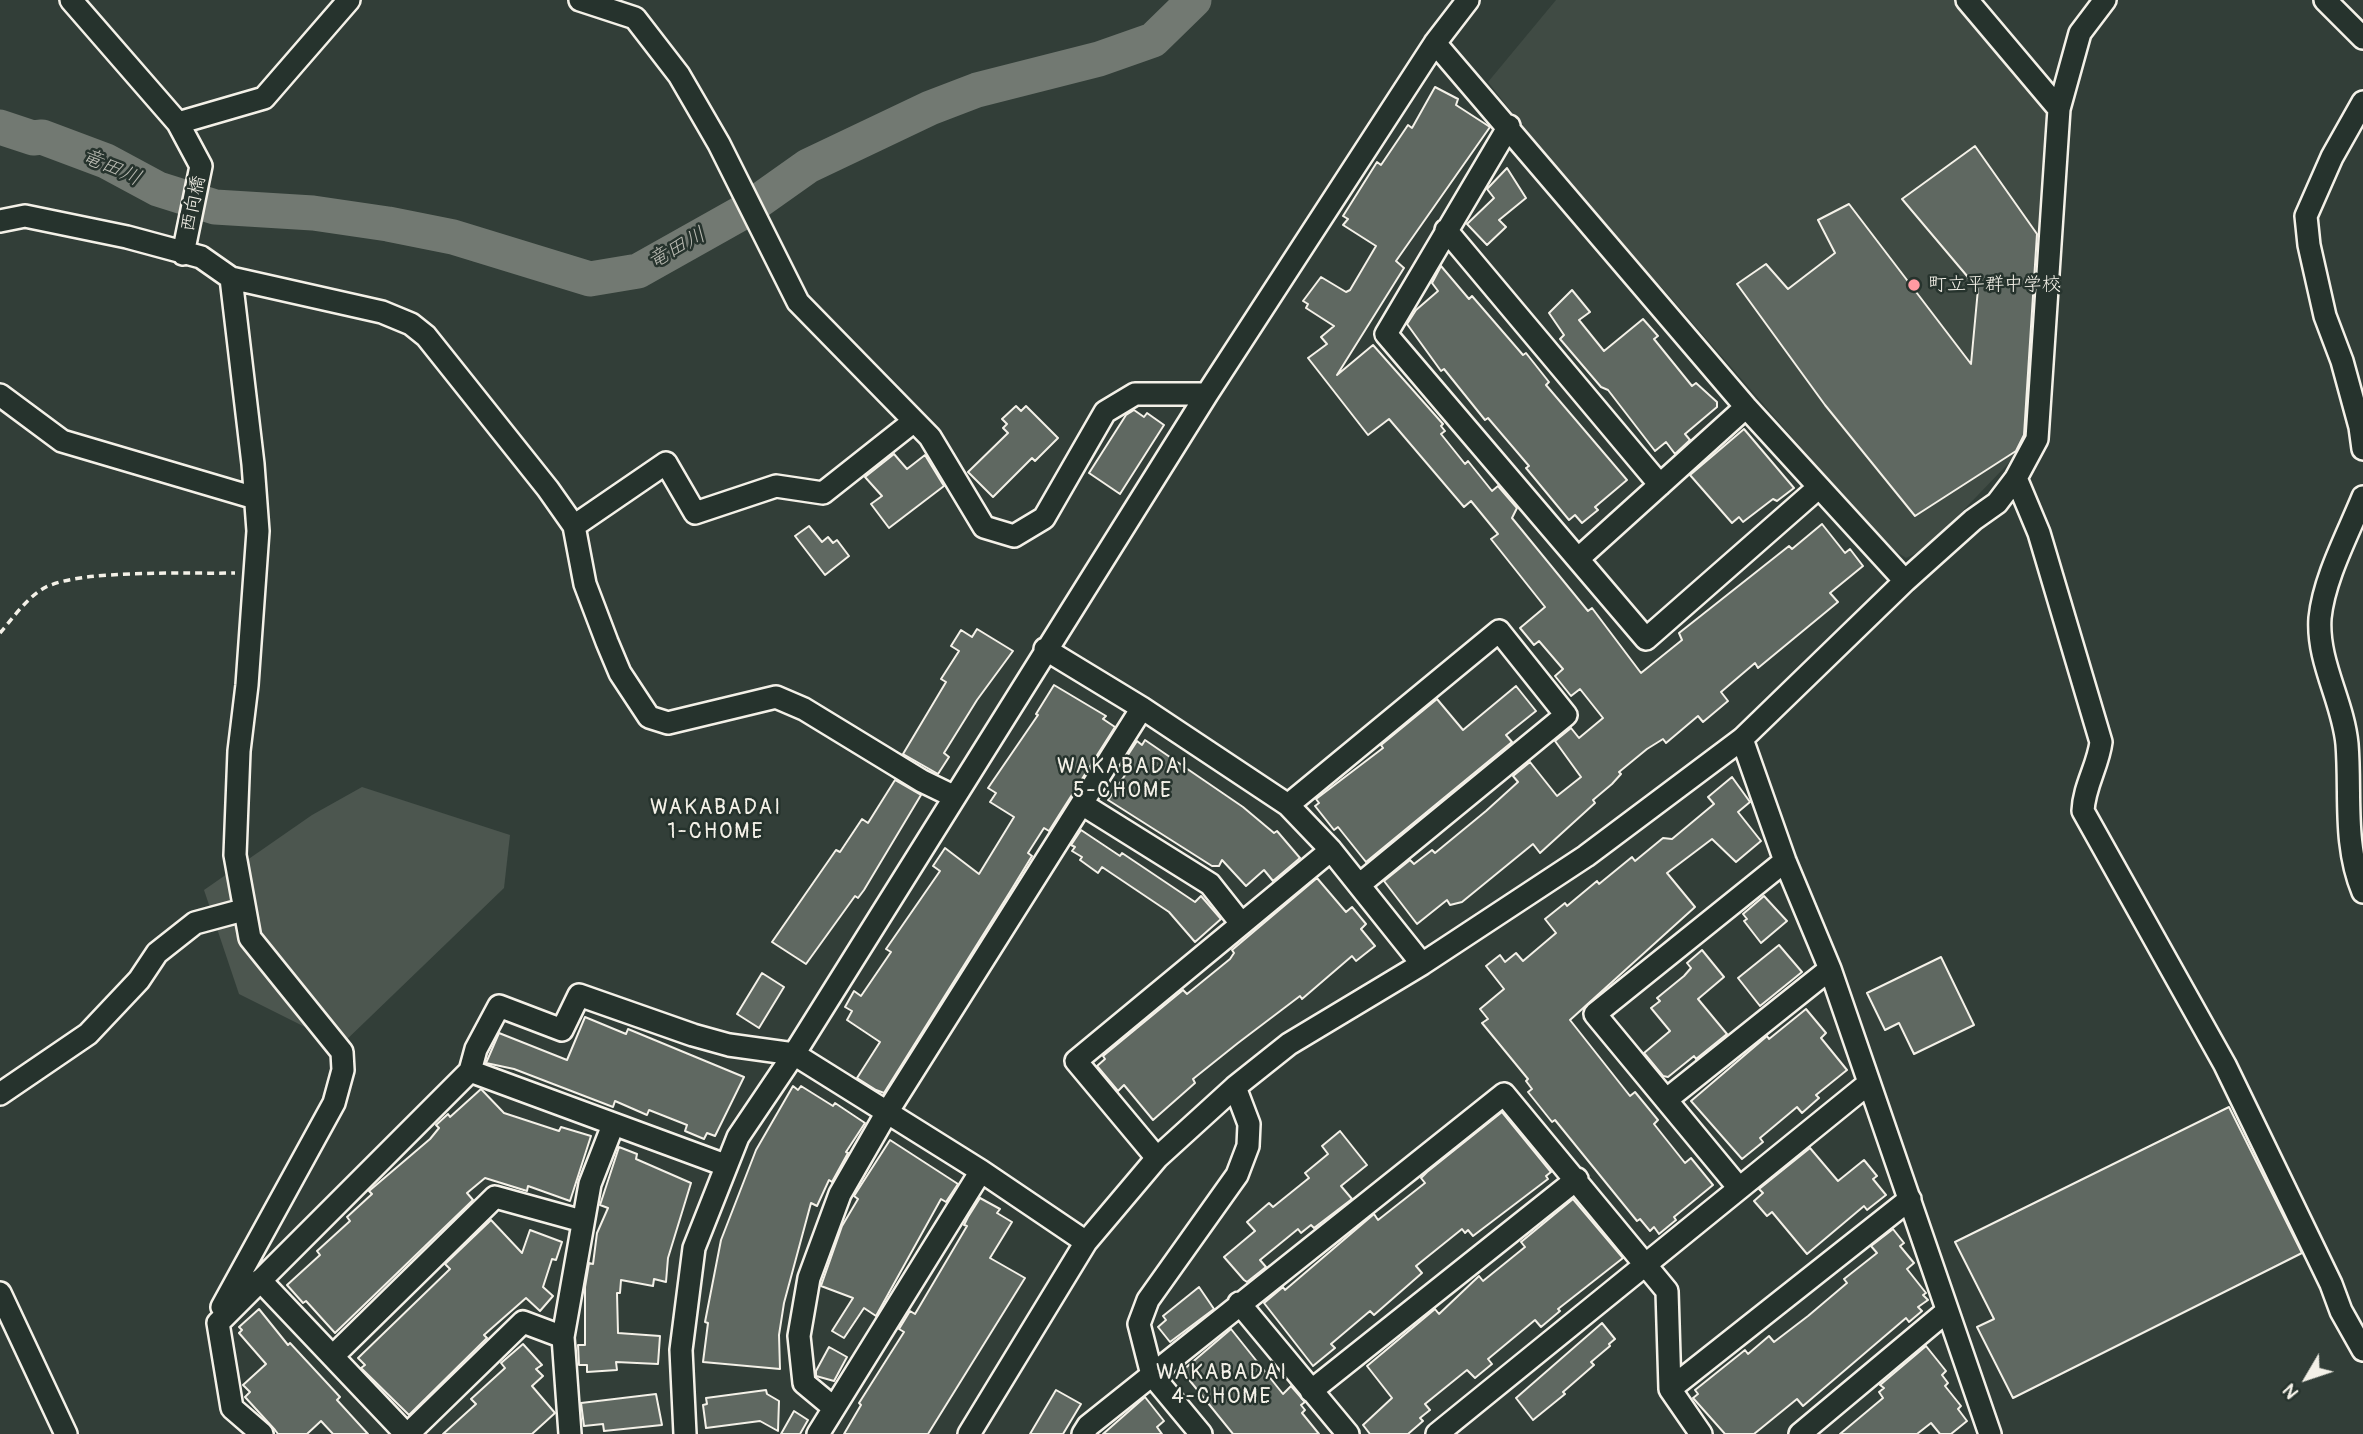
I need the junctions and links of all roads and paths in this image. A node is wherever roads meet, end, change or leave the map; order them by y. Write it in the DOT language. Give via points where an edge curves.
graph roads {
  1 [pos="71,0"];
  2 [pos="349,0"];
  3 [pos="580,0"];
  4 [pos="1468,0"];
  5 [pos="1966,0"];
  6 [pos="2105,0"];
  7 [pos="2325,0"];
  8 [pos="608,5"];
  9 [pos="2363,38"];
  10 [pos="1435,43"];
  11 [pos="2363,102"];
  12 [pos="2059,109"];
  13 [pos="178,123"];
  14 [pos="1508,126"];
  15 [pos="0,221"];
  16 [pos="1446,230"];
  17 [pos="184,248"];
  18 [pos="231,278"];
  19 [pos="1207,394"];
  20 [pos="0,395"];
  21 [pos="1746,407"];
  22 [pos="914,421"];
  23 [pos="2363,449"];
  24 [pos="2016,478"];
  25 [pos="1660,485"];
  26 [pos="1818,488"];
  27 [pos="2363,497"];
  28 [pos="255,498"];
  29 [pos="574,526"];
  30 [pos="1579,558"];
  31 [pos="255,572"];
  32 [pos="1905,581"];
  33 [pos="0,633"];
  34 [pos="1045,649"];
  35 [pos="1142,708"];
  36 [pos="1742,739"];
  37 [pos="953,796"];
  38 [pos="1082,804"];
  39 [pos="1287,805"];
  40 [pos="1331,850"];
  41 [pos="1785,861"];
  42 [pos="1359,885"];
  43 [pos="2363,892"];
  44 [pos="243,910"];
  45 [pos="1240,922"];
  46 [pos="1422,964"];
  47 [pos="1830,969"];
  48 [pos="794,1054"];
  49 [pos="470,1071"];
  50 [pos="1869,1083"];
  51 [pos="1235,1087"];
  52 [pos="0,1094"];
  53 [pos="1666,1100"];
  54 [pos="886,1114"];
  55 [pos="613,1125"];
  56 [pos="1157,1158"];
  57 [pos="725,1165"];
  58 [pos="981,1171"];
  59 [pos="1577,1179"];
  60 [pos="1739,1188"];
  61 [pos="1910,1199"];
  62 [pos="582,1221"];
  63 [pos="1086,1242"];
  64 [pos="1648,1265"];
  65 [pos="260,1280"];
  66 [pos="0,1293"];
  67 [pos="1239,1303"];
  68 [pos="1947,1311"];
  69 [pos="218,1323"];
  70 [pos="563,1337"];
  71 [pos="2363,1350"];
  72 [pos="333,1356"];
  73 [pos="1152,1375"];
  74 [pos="1670,1390"];
  75 [pos="1311,1391"];
  76 [pos="834,1408"];
  77 [pos="1987,1432"];
  78 [pos="66,1434"];
  79 [pos="262,1434"];
  80 [pos="407,1434"];
  81 [pos="570,1434"];
  82 [pos="685,1434"];
  83 [pos="818,1434"];
  84 [pos="969,1434"];
  85 [pos="1083,1434"];
  86 [pos="1201,1434"];
  87 [pos="1348,1434"];
  88 [pos="1437,1434"];
  89 [pos="1701,1434"];
  90 [pos="1800,1434"];
  1 -- 13 [label="street"];
  2 -- 13 [label="street" via="264,98"];
  3 -- 8 [label="street"];
  4 -- 10 [label="street"];
  5 -- 12 [label="street"];
  6 -- 12 [label="street" via="2080,33"];
  7 -- 9 [label="street"];
  8 -- 22 [label="street" via="635,18 679,75 798,302"];
  10 -- 14 [label="street"];
  10 -- 19 [label="street"];
  11 -- 23 [label="street" via="2306,216 2325,316 2342,361"];
  12 -- 24 [label="street" via="2042,402 2037,439"];
  13 -- 17 [label="street, 西向橋" via="201,166"];
  14 -- 16 [label="street"];
  14 -- 21 [label="street"];
  15 -- 17 [label="street" via="25,216"];
  16 -- 25 [label="street"];
  16 -- 30 [label="street" via="1386,334"];
  17 -- 18 [label="street"];
  18 -- 28 [label="street"];
  18 -- 29 [label="street" via="382,312 411,324 426,336"];
  19 -- 22 [label="street" via="1135,394 1105,412 1044,518 1014,536 984,527 930,438"];
  19 -- 34 [label="street"];
  20 -- 28 [label="street" via="62,441"];
  21 -- 25 [label="street"];
  21 -- 26 [label="street"];
  22 -- 29 [label="street" via="823,494 776,486 695,513 666,463"];
  24 -- 32 [label="street" via="1997,503"];
  24 -- 71 [label="street" via="2039,533 2101,742 2084,791 2083,811 2225,1065"];
  25 -- 30 [label="street"];
  26 -- 30 [label="street" via="1646,639"];
  26 -- 32 [label="street"];
  27 -- 43 [label="street" via="2320,616 2320,642 2347,743 2346,812"];
  28 -- 31 [label="street"];
  29 -- 37 [label="street" via="585,584 607,642 620,673 649,717 668,723 776,697"];
  31 -- 33 [label="path" via="59,583 44,588"];
  31 -- 44 [label="street" via="235,855"];
  32 -- 36 [label="street"];
  34 -- 35 [label="street"];
  34 -- 37 [label="street"];
  35 -- 38 [label="street"];
  35 -- 39 [label="street"];
  36 -- 41 [label="street"];
  36 -- 46 [label="street" via="1586,856"];
  37 -- 48 [label="street"];
  38 -- 45 [label="street" via="1210,884"];
  38 -- 54 [label="street"];
  39 -- 40 [label="street"];
  39 -- 42 [label="street" via="1499,631 1566,715"];
  40 -- 42 [label="street"];
  40 -- 45 [label="street"];
  41 -- 47 [label="street"];
  41 -- 53 [label="street" via="1595,1014"];
  42 -- 46 [label="street"];
  44 -- 52 [label="street" via="195,923 157,953 139,980 88,1034"];
  44 -- 69 [label="street" via="250,938 342,1052 343,1070 334,1103"];
  45 -- 56 [label="street" via="1076,1061"];
  46 -- 51 [label="street" via="1289,1044"];
  47 -- 50 [label="street"];
  47 -- 53 [label="street"];
  48 -- 49 [label="street" via="729,1045 579,995 562,1030 499,1006"];
  48 -- 54 [label="street"];
  48 -- 57 [label="street" via="738,1136"];
  49 -- 55 [label="street"];
  49 -- 65 [label="street"];
  50 -- 60 [label="street"];
  50 -- 61 [label="street"];
  51 -- 56 [label="street"];
  51 -- 73 [label="street" via="1249,1124 1248,1146 1237,1175 1148,1300 1139,1324"];
  53 -- 60 [label="street"];
  54 -- 58 [label="street"];
  54 -- 76 [label="street" via="840,1194 809,1278 799,1336 804,1383"];
  55 -- 57 [label="street"];
  55 -- 62 [label="street" via="590,1184"];
  56 -- 63 [label="street"];
  57 -- 82 [label="street" via="694,1248 681,1350"];
  58 -- 63 [label="street"];
  58 -- 76 [label="street"];
  59 -- 64 [label="street"];
  59 -- 67 [label="street" via="1504,1094"];
  59 -- 75 [label="street"];
  60 -- 64 [label="street"];
  61 -- 68 [label="street"];
  61 -- 74 [label="street"];
  62 -- 70 [label="street"];
  62 -- 72 [label="street" via="495,1197"];
  63 -- 84 [label="street"];
  64 -- 74 [label="street" via="1667,1291"];
  64 -- 88 [label="street"];
  65 -- 69 [label="street"];
  65 -- 72 [label="street"];
  66 -- 78 [label="street"];
  67 -- 73 [label="street"];
  67 -- 75 [label="street"];
  68 -- 77 [label="street"];
  68 -- 90 [label="street"];
  69 -- 79 [label="street" via="232,1408"];
  70 -- 80 [label="street" via="523,1322"];
  70 -- 81 [label="street"];
  72 -- 80 [label="street"];
  73 -- 85 [label="street"];
  73 -- 86 [label="street"];
  74 -- 89 [label="street"];
  75 -- 87 [label="street"];
  76 -- 83 [label="street"];
}
